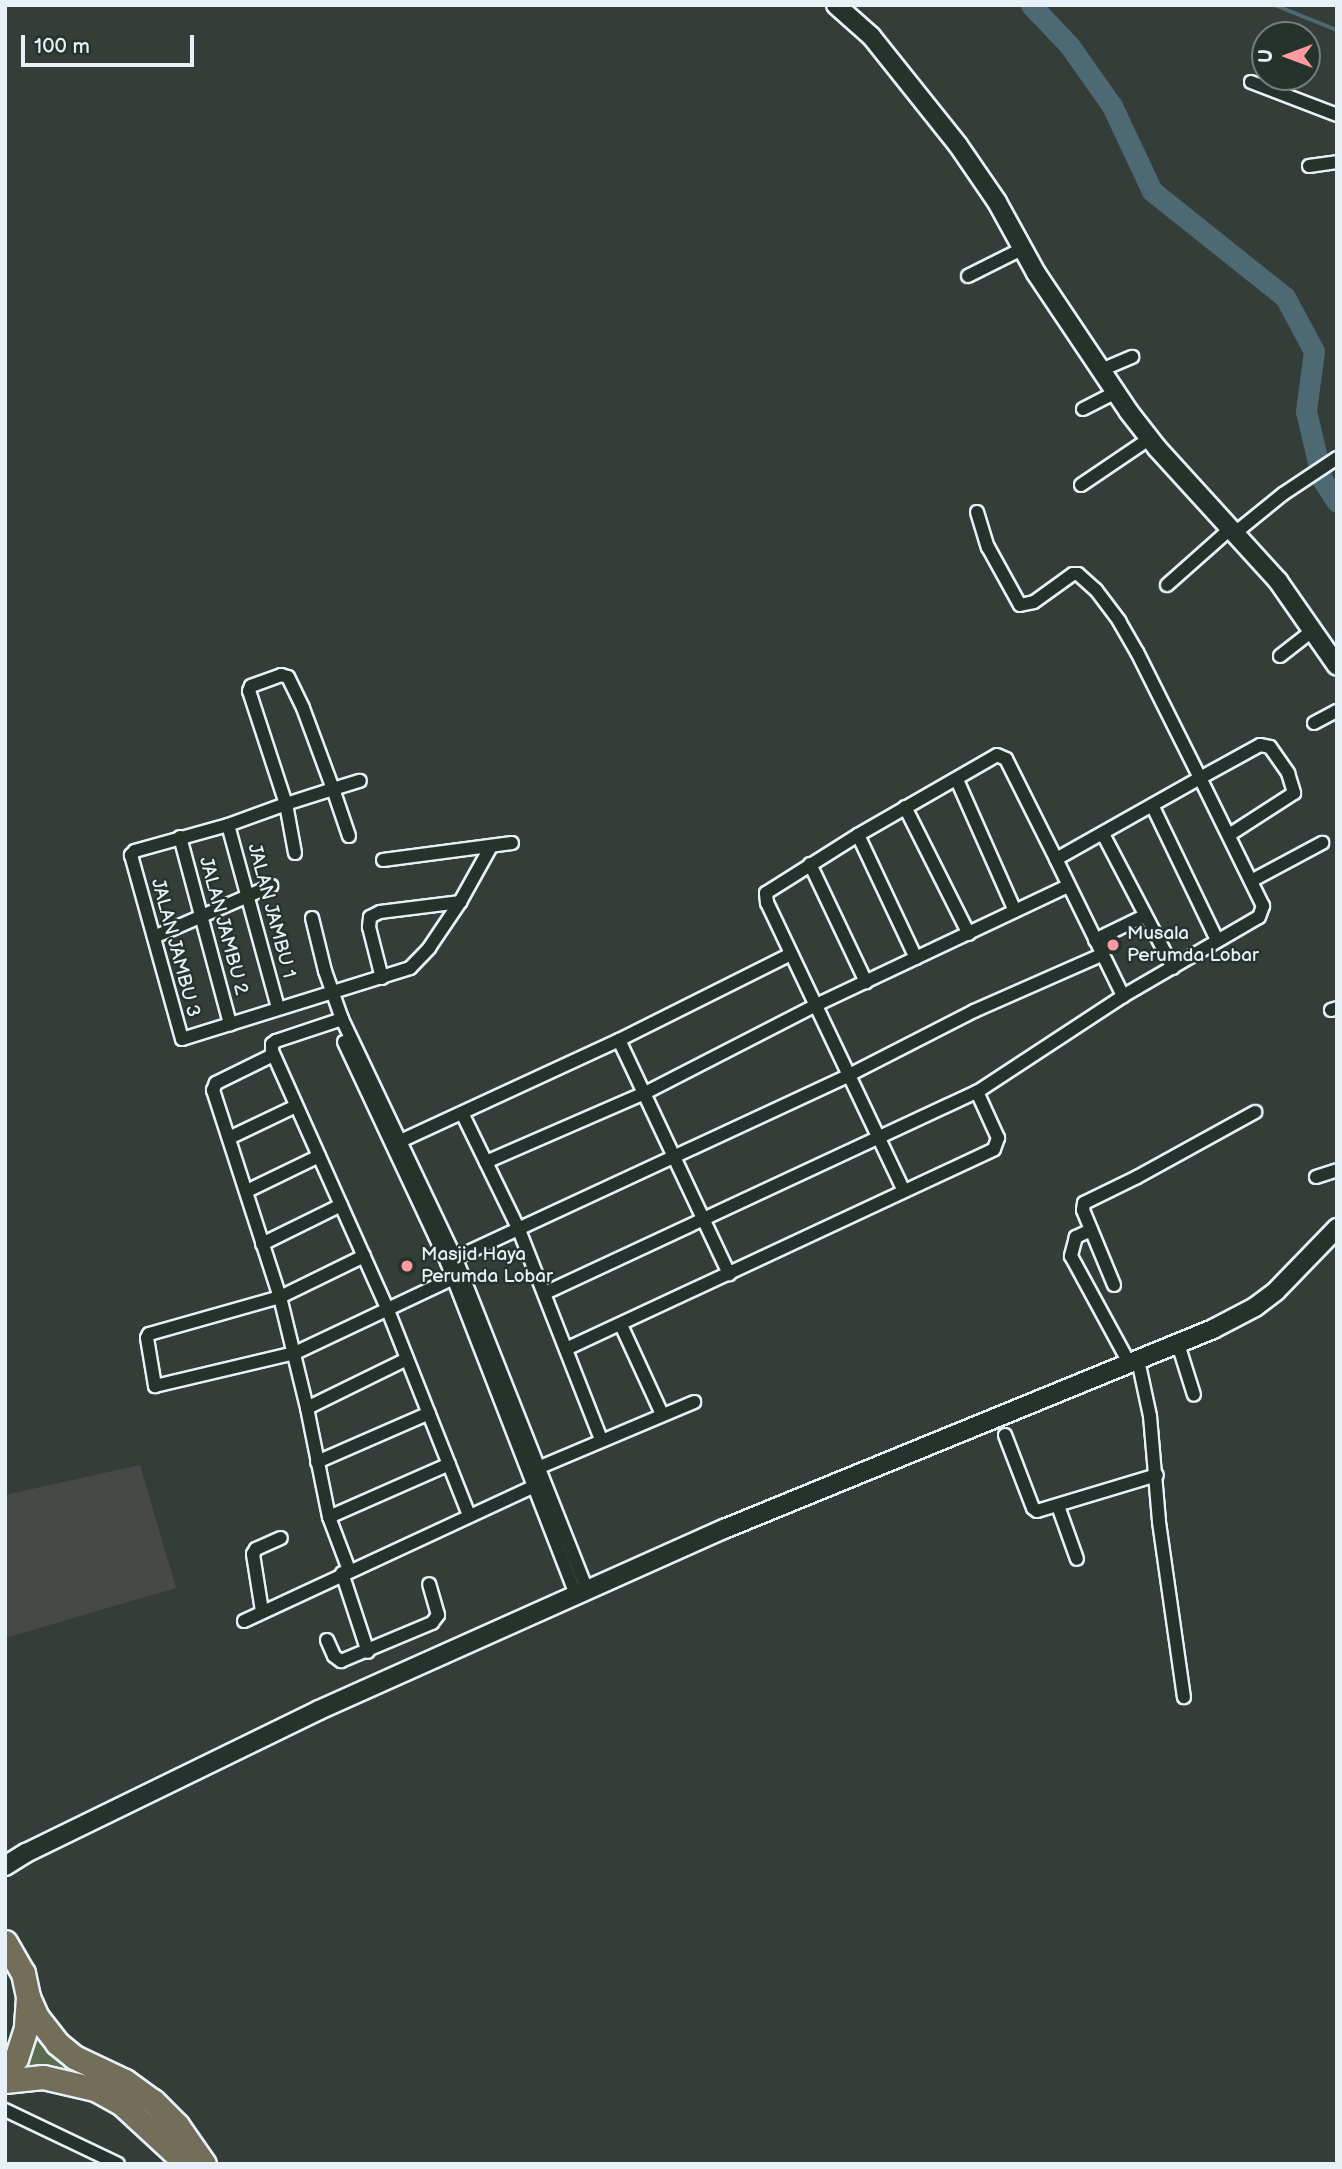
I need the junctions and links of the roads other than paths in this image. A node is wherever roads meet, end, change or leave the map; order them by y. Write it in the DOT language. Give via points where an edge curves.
graph roads {
  1 [pos="836,5"];
  2 [pos="1274,91"];
  3 [pos="1337,115"];
  4 [pos="1337,162"];
  5 [pos="1309,166"];
  6 [pos="1019,251"];
  7 [pos="968,276"];
  8 [pos="1132,357"];
  9 [pos="1101,370"];
  10 [pos="1115,392"];
  11 [pos="1083,409"];
  12 [pos="1145,443"];
  13 [pos="1337,458"];
  14 [pos="1081,485"];
  15 [pos="976,512"];
  16 [pos="1229,532"];
  17 [pos="1167,584"];
  18 [pos="1308,634"];
  19 [pos="1280,656"];
  20 [pos="1337,666"];
  21 [pos="1337,711"];
  22 [pos="1314,723"];
  23 [pos="1200,778"];
  24 [pos="957,780"];
  25 [pos="360,781"];
  26 [pos="333,789"];
  27 [pos="286,804"];
  28 [pos="905,807"];
  29 [pos="1153,807"];
  30 [pos="228,825"];
  31 [pos="1103,834"];
  32 [pos="858,835"];
  33 [pos="1228,835"];
  34 [pos="349,836"];
  35 [pos="180,837"];
  36 [pos="512,843"];
  37 [pos="1322,843"];
  38 [pos="489,848"];
  39 [pos="295,853"];
  40 [pos="1056,859"];
  41 [pos="383,860"];
  42 [pos="810,864"];
  43 [pos="1251,881"];
  44 [pos="271,886"];
  45 [pos="1069,886"];
  46 [pos="246,897"];
  47 [pos="460,902"];
  48 [pos="1015,911"];
  49 [pos="200,916"];
  50 [pos="1144,916"];
  51 [pos="312,918"];
  52 [pos="969,934"];
  53 [pos="154,937"];
  54 [pos="1095,940"];
  55 [pos="1217,940"];
  56 [pos="791,954"];
  57 [pos="1101,955"];
  58 [pos="916,958"];
  59 [pos="1173,968"];
  60 [pos="382,978"];
  61 [pos="866,982"];
  62 [pos="329,994"];
  63 [pos="1123,996"];
  64 [pos="816,1005"];
  65 [pos="278,1008"];
  66 [pos="339,1021"];
  67 [pos="230,1024"];
  68 [pos="619,1040"];
  69 [pos="274,1055"];
  70 [pos="849,1075"];
  71 [pos="977,1092"];
  72 [pos="645,1093"];
  73 [pos="296,1106"];
  74 [pos="1255,1112"];
  75 [pos="462,1113"];
  76 [pos="229,1138"];
  77 [pos="880,1139"];
  78 [pos="396,1143"];
  79 [pos="318,1156"];
  80 [pos="674,1156"];
  81 [pos="486,1162"];
  82 [pos="1337,1170"];
  83 [pos="1316,1177"];
  84 [pos="903,1189"];
  85 [pos="247,1191"];
  86 [pos="341,1205"];
  87 [pos="703,1217"];
  88 [pos="1337,1228"];
  89 [pos="519,1230"];
  90 [pos="1091,1230"];
  91 [pos="262,1244"];
  92 [pos="363,1256"];
  93 [pos="452,1260"];
  94 [pos="729,1274"];
  95 [pos="454,1278"];
  96 [pos="1114,1285"];
  97 [pos="545,1293"];
  98 [pos="280,1297"];
  99 [pos="387,1308"];
  100 [pos="621,1325"];
  101 [pos="1178,1344"];
  102 [pos="566,1349"];
  103 [pos="295,1353"];
  104 [pos="407,1359"];
  105 [pos="1133,1362"];
  106 [pos="1194,1395"];
  107 [pos="694,1402"];
  108 [pos="307,1408"];
  109 [pos="429,1413"];
  110 [pos="662,1414"];
  111 [pos="1005,1435"];
  112 [pos="601,1439"];
  113 [pos="317,1462"];
  114 [pos="449,1464"];
  115 [pos="534,1470"];
  116 [pos="1157,1475"];
  117 [pos="539,1484"];
  118 [pos="1058,1506"];
  119 [pos="470,1515"];
  120 [pos="329,1517"];
  121 [pos="281,1538"];
  122 [pos="1077,1559"];
  123 [pos="346,1571"];
  124 [pos="429,1584"];
  125 [pos="583,1594"];
  126 [pos="262,1611"];
  127 [pos="244,1621"];
  128 [pos="327,1640"];
  129 [pos="368,1652"];
  130 [pos="1184,1697"];
  131 [pos="5,1853"];
  132 [pos="26,1853"];
  133 [pos="5,1866"];
  134 [pos="5,1942"];
  135 [pos="28,1997"];
  136 [pos="5,2072"];
  137 [pos="5,2081"];
  138 [pos="5,2110"];
  139 [pos="118,2164"];
  140 [pos="187,2164"];
  141 [pos="204,2164"];
  1 -- 6 [label="street" via="871,36 958,145 986,184"];
  2 -- 3 [label="street"];
  4 -- 5 [label="street"];
  6 -- 7 [label="street"];
  6 -- 9 [label="street"];
  8 -- 9 [label="street"];
  9 -- 10 [label="street"];
  10 -- 11 [label="street"];
  10 -- 12 [label="street"];
  12 -- 14 [label="street"];
  12 -- 16 [label="street"];
  13 -- 16 [label="street"];
  15 -- 23 [label="street" via="988,547 1020,606 1034,602 1073,574 1096,590 1137,652"];
  16 -- 17 [label="street"];
  16 -- 18 [label="street" via="1290,597"];
  18 -- 19 [label="street"];
  18 -- 20 [label="street"];
  21 -- 22 [label="street"];
  23 -- 29 [label="street"];
  23 -- 33 [label="street"];
  23 -- 33 [label="street" via="1265,745 1294,786 1292,795"];
  24 -- 28 [label="street"];
  24 -- 40 [label="street" via="997,755 1005,757"];
  24 -- 48 [label="street"];
  25 -- 26 [label="street"];
  26 -- 27 [label="street"];
  26 -- 27 [label="street" via="303,708 288,677 281,675 251,685 249,691"];
  26 -- 34 [label="street"];
  27 -- 30 [label="street"];
  27 -- 39 [label="street"];
  28 -- 32 [label="street"];
  28 -- 52 [label="street"];
  29 -- 31 [label="street"];
  29 -- 55 [label="street"];
  30 -- 35 [label="street"];
  30 -- 46 [label="street, JALAN JAMBU 1"];
  31 -- 40 [label="street"];
  31 -- 50 [label="street"];
  32 -- 42 [label="street"];
  32 -- 58 [label="street"];
  33 -- 43 [label="street"];
  35 -- 49 [label="street, JALAN JAMBU 2"];
  35 -- 53 [label="street, JALAN JAMBU 3" via="131,855"];
  36 -- 38 [label="street"];
  37 -- 43 [label="street"];
  38 -- 41 [label="street"];
  38 -- 47 [label="street"];
  40 -- 45 [label="street"];
  42 -- 56 [label="street" via="765,895"];
  42 -- 61 [label="street"];
  43 -- 55 [label="street" via="1263,905 1261,915"];
  44 -- 46 [label="street"];
  45 -- 48 [label="street"];
  45 -- 54 [label="street"];
  46 -- 49 [label="street"];
  46 -- 65 [label="street, JALAN JAMBU 1"];
  47 -- 60 [label="street" via="414,964"];
  47 -- 60 [label="street" via="370,916"];
  48 -- 52 [label="street"];
  49 -- 53 [label="street"];
  49 -- 67 [label="street, JALAN JAMBU 2"];
  50 -- 54 [label="street"];
  50 -- 59 [label="street"];
  51 -- 62 [label="street"];
  52 -- 58 [label="street"];
  53 -- 67 [label="street, JALAN JAMBU 3" via="184,1040"];
  54 -- 57 [label="street"];
  55 -- 59 [label="street"];
  56 -- 64 [label="street"];
  56 -- 68 [label="street"];
  57 -- 63 [label="street"];
  57 -- 70 [label="street" via="974,1011"];
  58 -- 61 [label="street"];
  59 -- 63 [label="street"];
  60 -- 62 [label="street"];
  61 -- 64 [label="street"];
  62 -- 65 [label="street"];
  62 -- 66 [label="street"];
  63 -- 71 [label="street"];
  64 -- 70 [label="street"];
  64 -- 72 [label="street"];
  65 -- 67 [label="street"];
  66 -- 69 [label="street" via="276,1041 271,1046"];
  66 -- 78 [label="street"];
  68 -- 72 [label="street"];
  68 -- 75 [label="street"];
  69 -- 73 [label="street"];
  69 -- 76 [label="street" via="213,1086"];
  70 -- 77 [label="street"];
  70 -- 80 [label="street"];
  71 -- 77 [label="street"];
  71 -- 84 [label="street" via="999,1138 997,1146"];
  72 -- 80 [label="street"];
  72 -- 81 [label="street"];
  73 -- 76 [label="street"];
  73 -- 79 [label="street"];
  74 -- 90 [label="street" via="1084,1203"];
  75 -- 78 [label="street"];
  75 -- 81 [label="street"];
  76 -- 85 [label="street"];
  77 -- 84 [label="street"];
  77 -- 87 [label="street"];
  78 -- 93 [label="street"];
  79 -- 85 [label="street"];
  79 -- 86 [label="street"];
  80 -- 87 [label="street"];
  80 -- 89 [label="street"];
  81 -- 89 [label="street"];
  82 -- 83 [label="street"];
  84 -- 94 [label="street"];
  85 -- 91 [label="street"];
  86 -- 91 [label="street"];
  86 -- 92 [label="street"];
  87 -- 94 [label="street"];
  87 -- 97 [label="street"];
  88 -- 101 [label="street" via="1255,1307"];
  89 -- 93 [label="street"];
  89 -- 97 [label="street"];
  90 -- 96 [label="street"];
  90 -- 105 [label="street" via="1076,1237 1071,1256"];
  91 -- 98 [label="street"];
  92 -- 98 [label="street"];
  92 -- 99 [label="street"];
  93 -- 95 [label="street"];
  93 -- 115 [label="street"];
  94 -- 100 [label="street"];
  95 -- 99 [label="street"];
  95 -- 115 [label="street"];
  97 -- 102 [label="street"];
  98 -- 103 [label="street"];
  98 -- 103 [label="street" via="149,1334 154,1384 158,1387"];
  99 -- 103 [label="street"];
  99 -- 104 [label="street"];
  100 -- 102 [label="street"];
  100 -- 110 [label="street"];
  101 -- 105 [label="street"];
  101 -- 106 [label="street"];
  102 -- 112 [label="street"];
  103 -- 108 [label="street"];
  104 -- 108 [label="street"];
  104 -- 109 [label="street"];
  105 -- 116 [label="street" via="1150,1416"];
  105 -- 125 [label="street" via="736,1524"];
  107 -- 110 [label="street"];
  108 -- 113 [label="street"];
  109 -- 113 [label="street"];
  109 -- 114 [label="street"];
  110 -- 112 [label="street"];
  111 -- 118 [label="street" via="1032,1508 1039,1511"];
  112 -- 115 [label="street"];
  113 -- 120 [label="street"];
  114 -- 119 [label="street"];
  114 -- 120 [label="street"];
  115 -- 117 [label="street"];
  116 -- 118 [label="street"];
  116 -- 130 [label="street" via="1159,1522"];
  117 -- 119 [label="street"];
  117 -- 125 [label="street"];
  118 -- 122 [label="street"];
  119 -- 123 [label="street"];
  120 -- 123 [label="street"];
  121 -- 126 [label="street" via="253,1554"];
  123 -- 126 [label="street"];
  123 -- 129 [label="street"];
  124 -- 129 [label="street" via="437,1619"];
  125 -- 132 [label="street" via="319,1710"];
  126 -- 127 [label="street"];
  128 -- 129 [label="street" via="339,1661"];
  131 -- 132 [label="street"];
  132 -- 133 [label="street"];
  134 -- 135 [label="highway" via="23,1973"];
  135 -- 136 [label="highway" via="26,2028 16,2058"];
  135 -- 141 [label="highway" via="57,2043 153,2101 177,2124"];
  137 -- 140 [label="highway" via="61,2079 107,2094"];
  138 -- 139 [label="street"];
}
